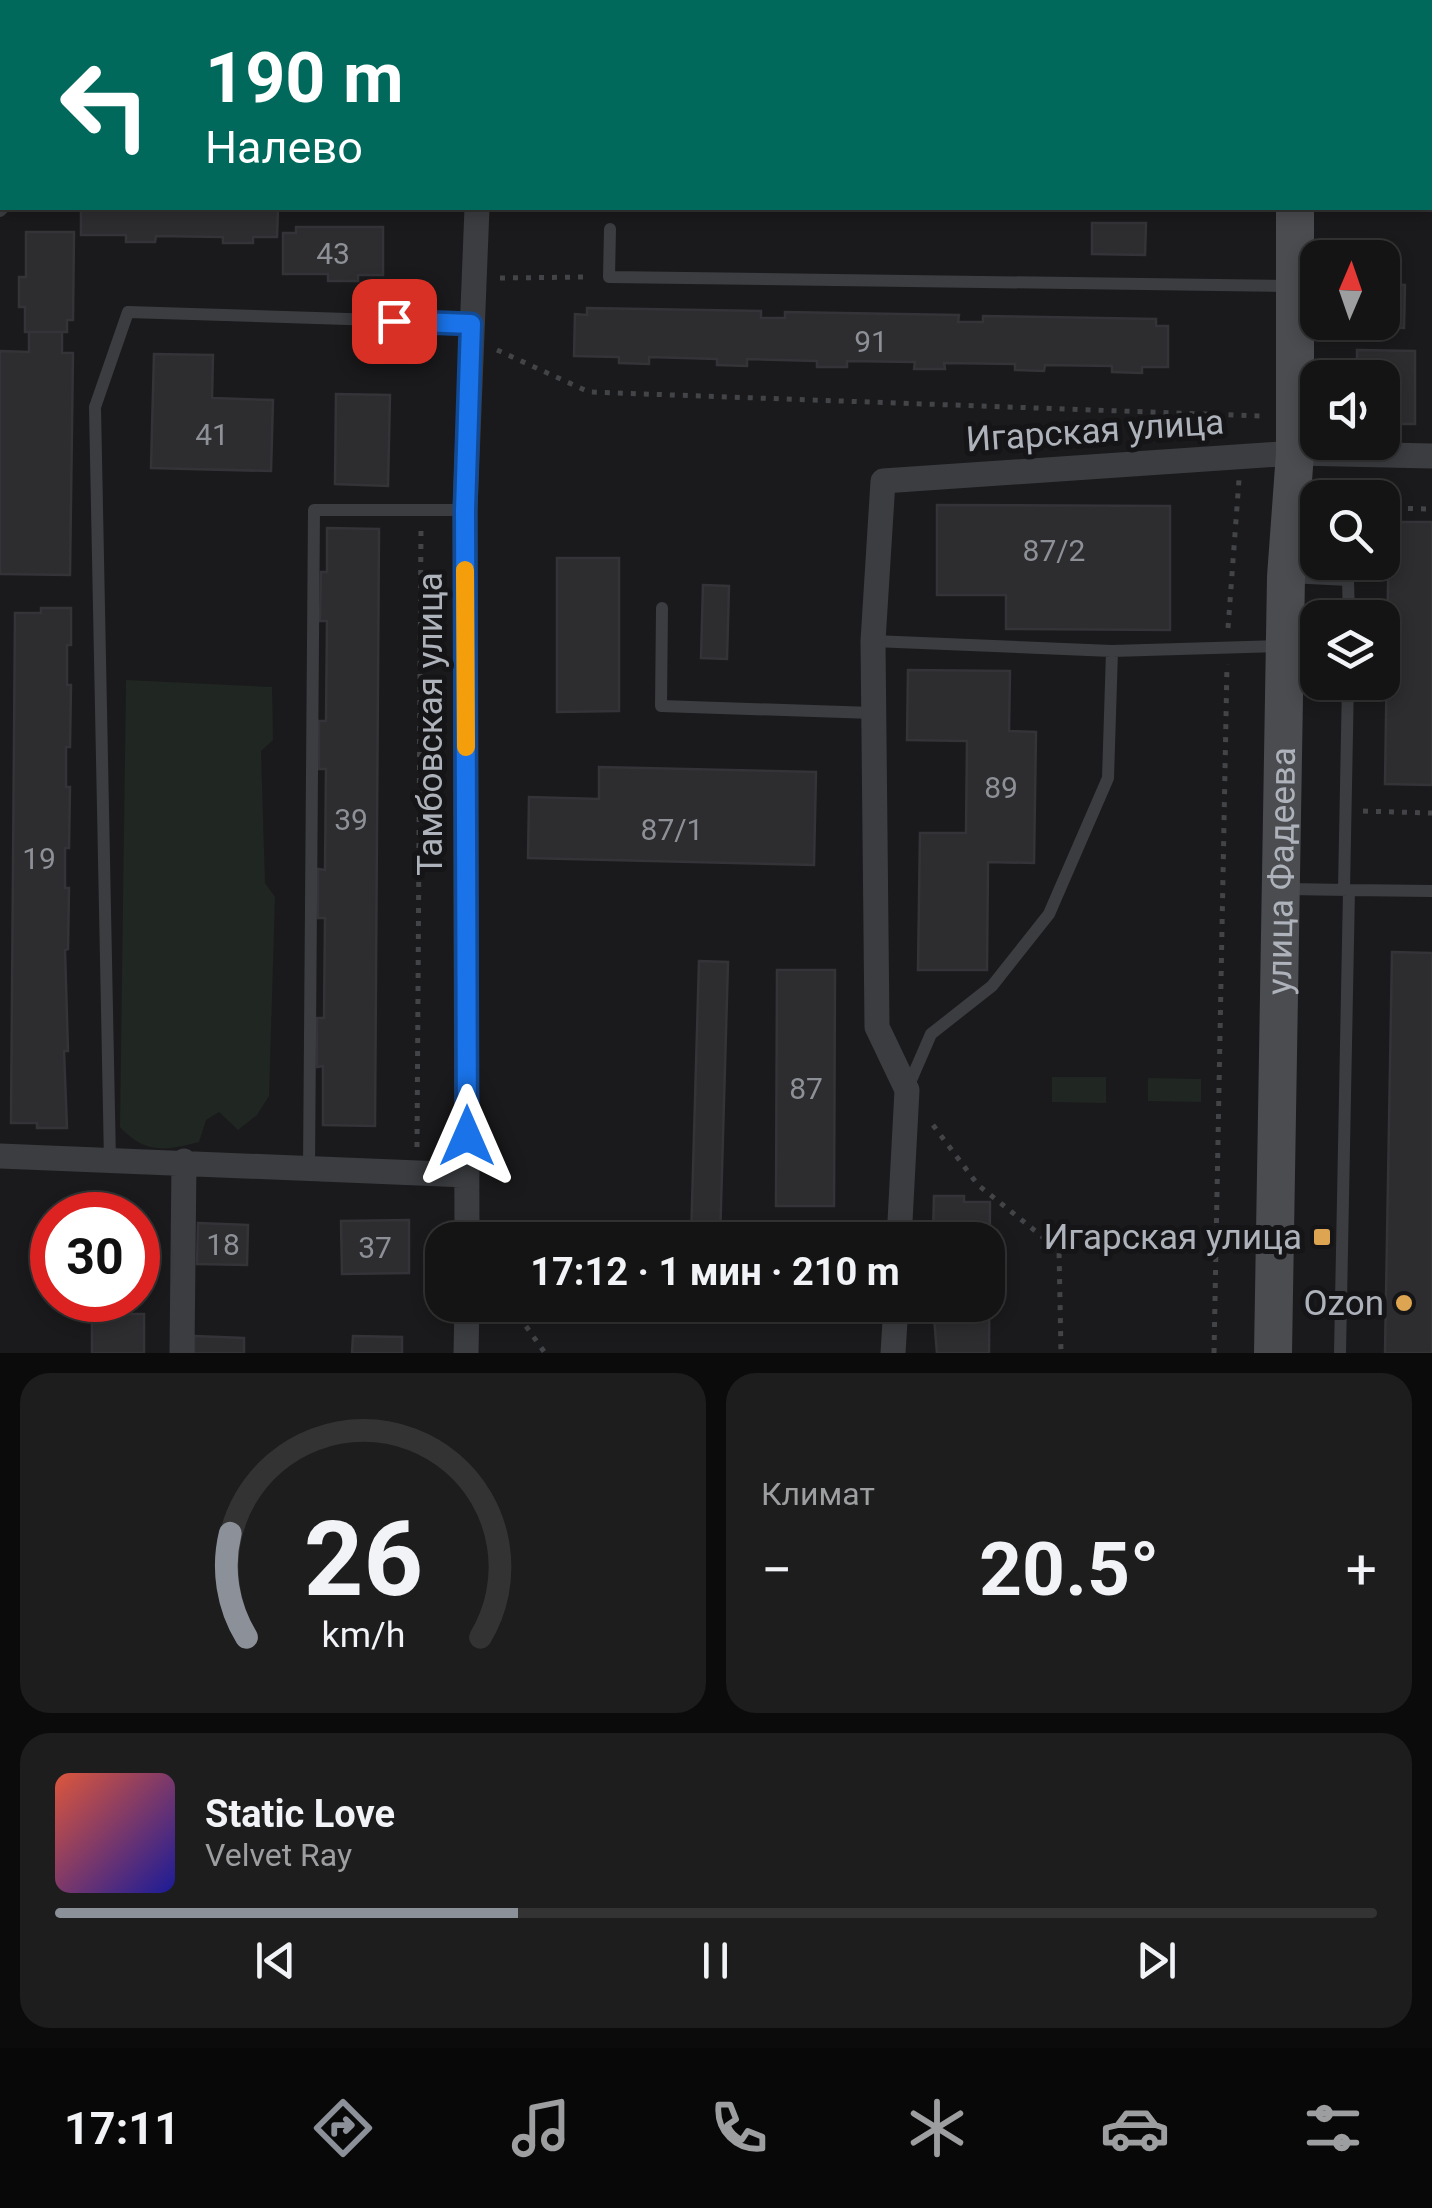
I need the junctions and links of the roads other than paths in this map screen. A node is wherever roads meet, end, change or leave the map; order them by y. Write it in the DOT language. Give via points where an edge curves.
graph roads {
  1 [pos="477,210"];
  2 [pos="1295,210"];
  3 [pos="610,229"];
  4 [pos="1295,286"];
  5 [pos="470,331"];
  6 [pos="1283,428"];
  7 [pos="1432,456"];
  8 [pos="465,510"];
  9 [pos="1286,577"];
  10 [pos="1349,600"];
  11 [pos="662,608"];
  12 [pos="873,640"];
  13 [pos="1285,646"];
  14 [pos="1112,651"];
  15 [pos="1348,700"];
  16 [pos="873,714"];
  17 [pos="1281,888"];
  18 [pos="1347,890"];
  19 [pos="1432,891"];
  20 [pos="907,1090"];
  21 [pos="0,1156"];
  22 [pos="110,1161"];
  23 [pos="184,1162"];
  24 [pos="309,1168"];
  25 [pos="467,1175"];
  26 [pos="467,1222"];
  27 [pos="900,1222"];
  28 [pos="466,1322"];
  29 [pos="895,1322"];
  30 [pos="182,1353"];
  31 [pos="466,1353"];
  32 [pos="893,1353"];
  33 [pos="1273,1353"];
  34 [pos="1340,1353"];
  1 -- 5 [label="street, Тамбовская улица"];
  2 -- 4 [label="street, улица Фадеева"];
  3 -- 4 [label="lane" via="609,276"];
  4 -- 6 [label="street, улица Фадеева"];
  5 -- 8 [label="street, Тамбовская улица"];
  5 -- 22 [label="lane" via="128,312 95,407"];
  6 -- 7 [label="street, Игарская улица"];
  6 -- 9 [label="street, улица Фадеева"];
  6 -- 12 [label="street, Игарская улица" via="1242,456 883,481"];
  8 -- 24 [label="lane" via="314,510"];
  8 -- 25 [label="street, Тамбовская улица"];
  9 -- 10 [label="lane" via="1348,580"];
  9 -- 13 [label="street, улица Фадеева"];
  11 -- 16 [label="lane" via="661,706"];
  12 -- 14 [label="lane"];
  12 -- 16 [label="street"];
  13 -- 14 [label="lane"];
  13 -- 17 [label="street, улица Фадеева"];
  14 -- 20 [label="lane" via="1108,778 1049,914 992,986 931,1034"];
  15 -- 18 [label="lane"];
  16 -- 20 [label="street" via="877,1027"];
  17 -- 18 [label="lane"];
  17 -- 33 [label="street, улица Фадеева"];
  18 -- 19 [label="lane"];
  18 -- 34 [label="lane"];
  20 -- 27 [label="street"];
  21 -- 22 [label="street"];
  22 -- 23 [label="street"];
  23 -- 24 [label="street"];
  23 -- 30 [label="street"];
  24 -- 25 [label="street"];
  25 -- 26 [label="street, Тамбовская улица"];
  28 -- 31 [label="street"];
  29 -- 32 [label="street"];
}
